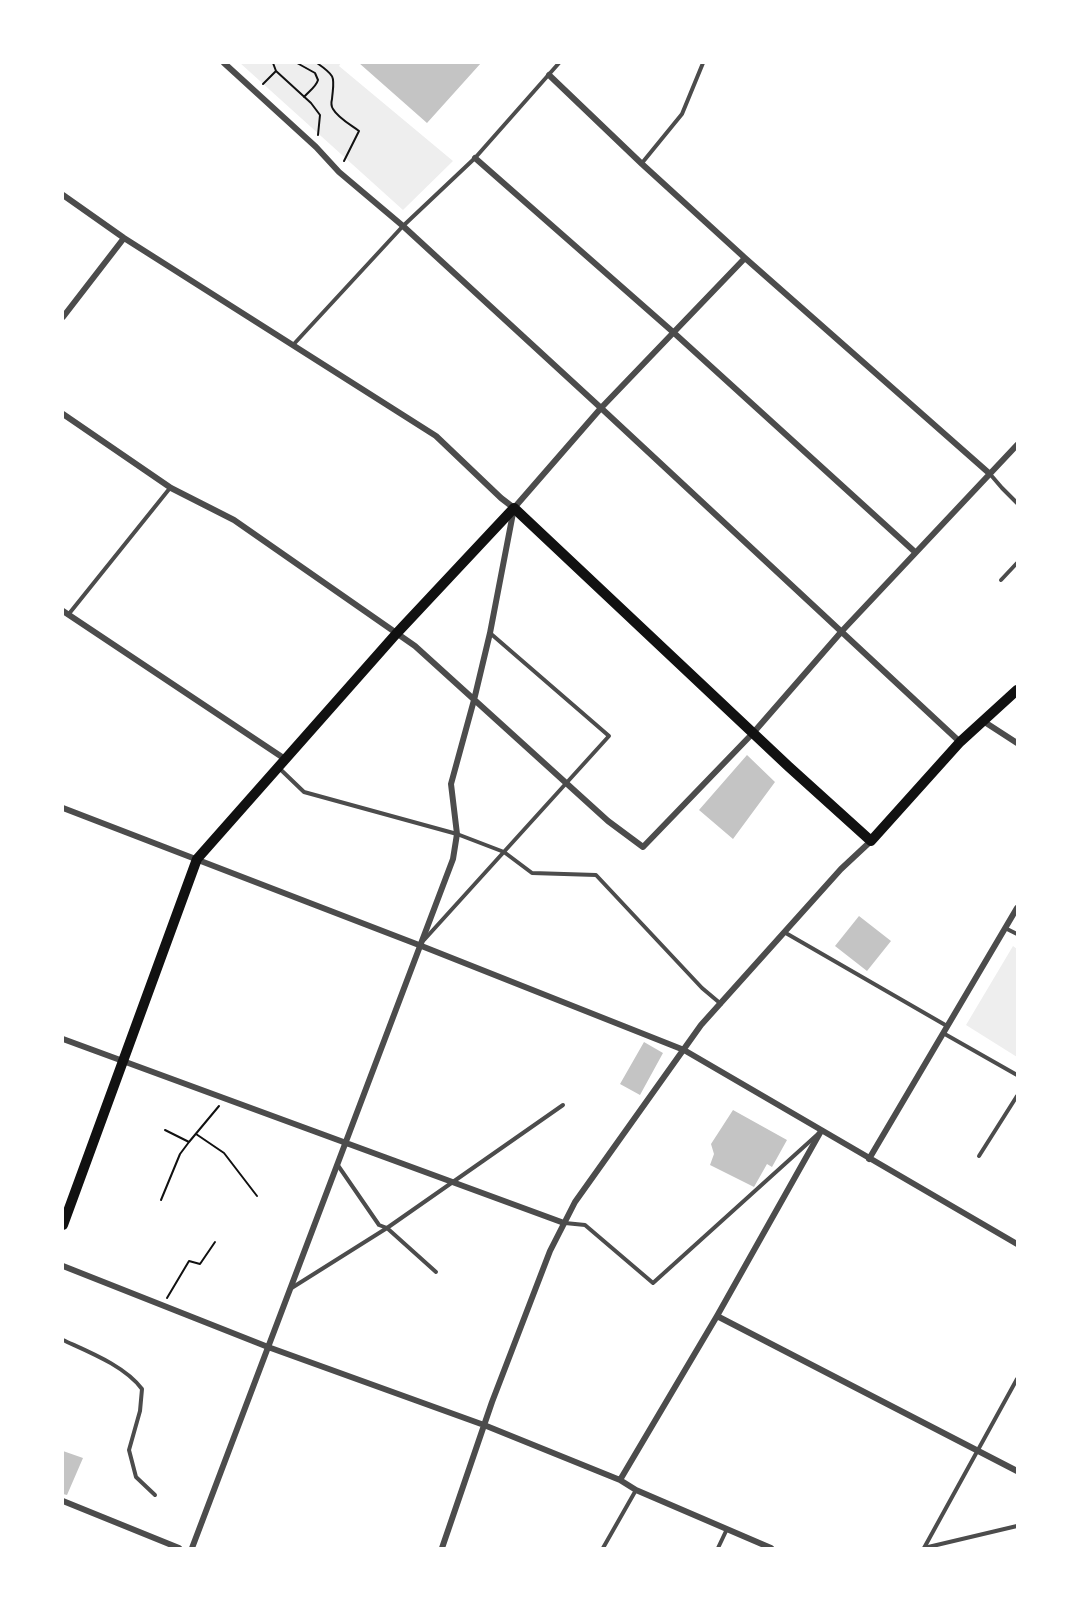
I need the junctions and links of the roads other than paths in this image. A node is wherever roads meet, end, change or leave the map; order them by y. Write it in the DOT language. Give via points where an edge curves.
graph roads {
  1 [pos="224,63"];
  2 [pos="559,63"];
  3 [pos="703,63"];
  4 [pos="549,75"];
  5 [pos="475,158"];
  6 [pos="642,164"];
  7 [pos="63,195"];
  8 [pos="403,226"];
  9 [pos="124,238"];
  10 [pos="746,258"];
  11 [pos="63,317"];
  12 [pos="673,332"];
  13 [pos="293,345"];
  14 [pos="601,408"];
  15 [pos="63,414"];
  16 [pos="1017,445"];
  17 [pos="990,474"];
  18 [pos="171,488"];
  19 [pos="1017,503"];
  20 [pos="514,508"];
  21 [pos="915,552"];
  22 [pos="1017,563"];
  23 [pos="1001,580"];
  24 [pos="66,613"];
  25 [pos="842,631"];
  26 [pos="490,633"];
  27 [pos="396,634"];
  28 [pos="1017,690"];
  29 [pos="474,700"];
  30 [pos="983,721"];
  31 [pos="754,732"];
  32 [pos="960,742"];
  33 [pos="1017,743"];
  34 [pos="282,763"];
  35 [pos="567,783"];
  36 [pos="63,808"];
  37 [pos="457,834"];
  38 [pos="871,841"];
  39 [pos="504,852"];
  40 [pos="197,859"];
  41 [pos="1017,908"];
  42 [pos="1005,928"];
  43 [pos="784,932"];
  44 [pos="1017,934"];
  45 [pos="419,945"];
  46 [pos="721,1004"];
  47 [pos="948,1026"];
  48 [pos="943,1033"];
  49 [pos="63,1039"];
  50 [pos="684,1050"];
  51 [pos="122,1061"];
  52 [pos="1017,1075"];
  53 [pos="1017,1096"];
  54 [pos="563,1105"];
  55 [pos="821,1131"];
  56 [pos="345,1143"];
  57 [pos="979,1156"];
  58 [pos="869,1159"];
  59 [pos="337,1164"];
  60 [pos="451,1182"];
  61 [pos="564,1223"];
  62 [pos="63,1225"];
  63 [pos="387,1228"];
  64 [pos="1016,1241"];
  65 [pos="63,1266"];
  66 [pos="436,1272"];
  67 [pos="290,1290"];
  68 [pos="717,1316"];
  69 [pos="63,1340"];
  70 [pos="268,1347"];
  71 [pos="1017,1379"];
  72 [pos="484,1425"];
  73 [pos="978,1451"];
  74 [pos="1017,1471"];
  75 [pos="620,1480"];
  76 [pos="636,1490"];
  77 [pos="155,1496"];
  78 [pos="63,1501"];
  79 [pos="1017,1526"];
  80 [pos="727,1529"];
  81 [pos="179,1548"];
  82 [pos="192,1548"];
  83 [pos="442,1548"];
  84 [pos="603,1548"];
  85 [pos="718,1548"];
  86 [pos="771,1548"];
  87 [pos="924,1548"];
  1 -- 8 [label="street" via="339,172"];
  2 -- 4 [label="lane"];
  3 -- 6 [label="lane" via="682,114"];
  4 -- 5 [label="lane"];
  4 -- 6 [label="street"];
  5 -- 8 [label="lane"];
  5 -- 12 [label="street"];
  6 -- 10 [label="street"];
  7 -- 9 [label="street"];
  8 -- 13 [label="lane"];
  8 -- 14 [label="street"];
  9 -- 11 [label="street"];
  9 -- 13 [label="street"];
  10 -- 12 [label="street"];
  10 -- 17 [label="street"];
  12 -- 14 [label="street"];
  12 -- 21 [label="street"];
  13 -- 20 [label="street" via="436,436"];
  14 -- 20 [label="street"];
  14 -- 25 [label="street"];
  15 -- 18 [label="street"];
  16 -- 17 [label="street"];
  17 -- 19 [label="lane"];
  17 -- 21 [label="street"];
  18 -- 24 [label="lane"];
  18 -- 27 [label="street" via="234,520"];
  20 -- 26 [label="street"];
  20 -- 27 [label="main road"];
  20 -- 31 [label="main road"];
  21 -- 25 [label="street"];
  22 -- 23 [label="lane"];
  24 -- 34 [label="street"];
  25 -- 31 [label="street"];
  25 -- 32 [label="street"];
  26 -- 29 [label="street"];
  26 -- 35 [label="lane" via="609,736"];
  27 -- 29 [label="street" via="416,646"];
  27 -- 34 [label="main road"];
  28 -- 30 [label="main road"];
  29 -- 35 [label="street"];
  29 -- 37 [label="street" via="451,784"];
  30 -- 32 [label="main road"];
  30 -- 33 [label="street"];
  31 -- 35 [label="street" via="643,847"];
  31 -- 38 [label="main road"];
  32 -- 38 [label="main road"];
  34 -- 37 [label="lane" via="304,792"];
  34 -- 40 [label="main road"];
  35 -- 39 [label="lane"];
  36 -- 40 [label="street"];
  37 -- 39 [label="lane"];
  37 -- 45 [label="street" via="453,859"];
  38 -- 43 [label="street"];
  39 -- 45 [label="lane"];
  39 -- 46 [label="lane" via="532,873 596,874"];
  40 -- 45 [label="street"];
  40 -- 51 [label="main road"];
  41 -- 42 [label="street"];
  42 -- 44 [label="lane"];
  42 -- 47 [label="street"];
  43 -- 46 [label="street"];
  43 -- 47 [label="lane"];
  45 -- 50 [label="street"];
  45 -- 56 [label="street"];
  46 -- 50 [label="street"];
  47 -- 48 [label="street"];
  48 -- 52 [label="lane"];
  48 -- 58 [label="street"];
  49 -- 51 [label="street"];
  50 -- 55 [label="street"];
  50 -- 61 [label="street"];
  51 -- 56 [label="street"];
  51 -- 62 [label="main road"];
  53 -- 57 [label="lane"];
  54 -- 60 [label="lane"];
  55 -- 58 [label="street"];
  55 -- 61 [label="lane" via="653,1283 585,1224"];
  55 -- 68 [label="street"];
  56 -- 59 [label="street"];
  56 -- 60 [label="street"];
  58 -- 64 [label="street"];
  59 -- 63 [label="lane" via="380,1225"];
  59 -- 67 [label="street"];
  60 -- 61 [label="street"];
  60 -- 63 [label="lane"];
  61 -- 72 [label="street"];
  63 -- 66 [label="lane"];
  63 -- 67 [label="lane"];
  65 -- 70 [label="street"];
  67 -- 70 [label="street"];
  68 -- 73 [label="street"];
  68 -- 75 [label="street"];
  69 -- 77 [label="lane" via="102,1358 142,1389 129,1450 136,1477"];
  70 -- 72 [label="street"];
  70 -- 82 [label="street"];
  71 -- 73 [label="lane"];
  72 -- 75 [label="street"];
  72 -- 83 [label="street"];
  73 -- 74 [label="street"];
  73 -- 87 [label="lane"];
  75 -- 76 [label="street"];
  76 -- 80 [label="street"];
  76 -- 84 [label="lane"];
  78 -- 81 [label="street"];
  79 -- 87 [label="lane"];
  80 -- 85 [label="lane"];
  80 -- 86 [label="street"];
}
